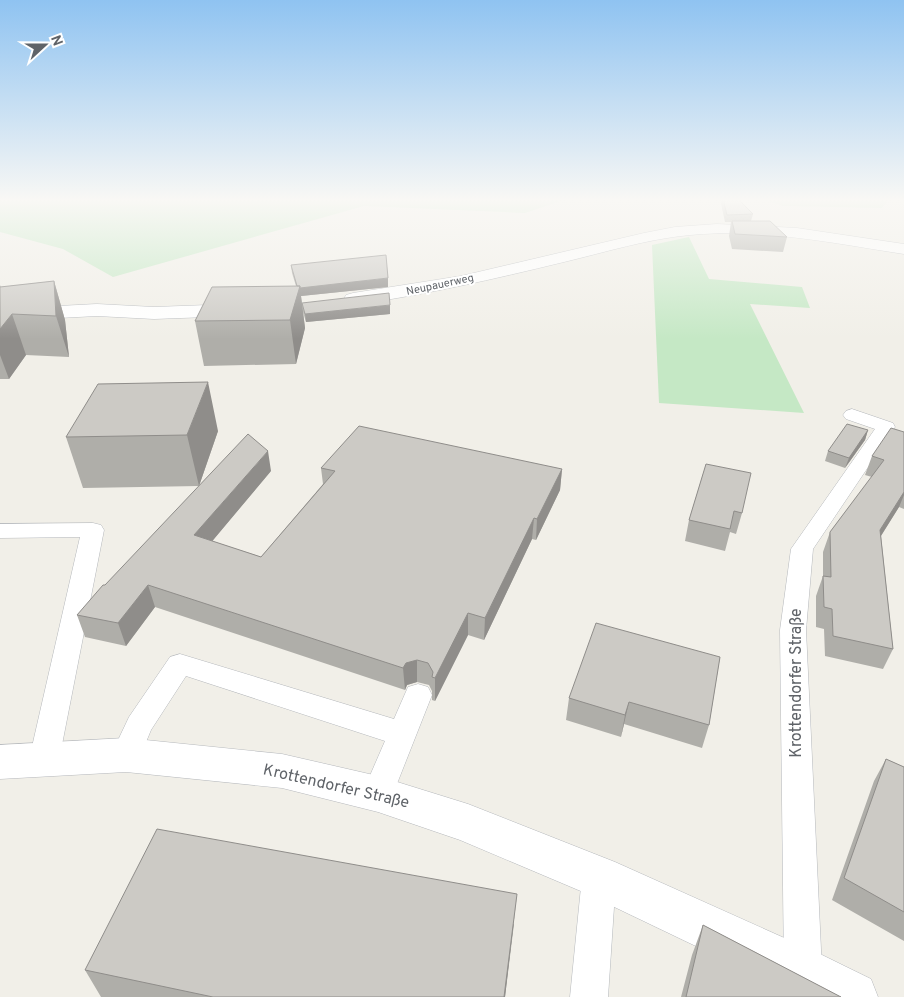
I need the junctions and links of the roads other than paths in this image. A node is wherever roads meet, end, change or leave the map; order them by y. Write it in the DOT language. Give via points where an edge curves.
graph roads {
  1 [pos="608,246"];
  2 [pos="881,246"];
  3 [pos="904,249"];
  4 [pos="337,301"];
  5 [pos="250,309"];
  6 [pos="0,319"];
  7 [pos="852,416"];
  8 [pos="0,531"];
  9 [pos="418,695"];
  10 [pos="402,734"];
  11 [pos="126,756"];
  12 [pos="44,760"];
  13 [pos="0,762"];
  14 [pos="378,794"];
  15 [pos="599,877"];
  16 [pos="803,971"];
  17 [pos="589,997"];
  18 [pos="853,997"];
  1 -- 4 [label="street, Neupauerweg" via="424,289"];
  2 -- 3 [label="street, Neupauerweg"];
  5 -- 6 [label="street" via="164,313 97,310"];
  7 -- 16 [label="lane, Krottendorfer Straße" via="886,427 802,549 793,630"];
  8 -- 12 [label="lane" via="93,530"];
  9 -- 10 [label="lane"];
  10 -- 11 [label="lane" via="180,664 139,725"];
  10 -- 14 [label="lane"];
  11 -- 12 [label="street, Krottendorfer Straße"];
  11 -- 14 [label="street, Krottendorfer Straße" via="282,771"];
  12 -- 13 [label="street, Krottendorfer Straße"];
  14 -- 15 [label="street, Krottendorfer Straße" via="468,822"];
  15 -- 16 [label="street, Krottendorfer Straße"];
  15 -- 17 [label="lane"];
  16 -- 18 [label="street, Krottendorfer Straße"];
}
